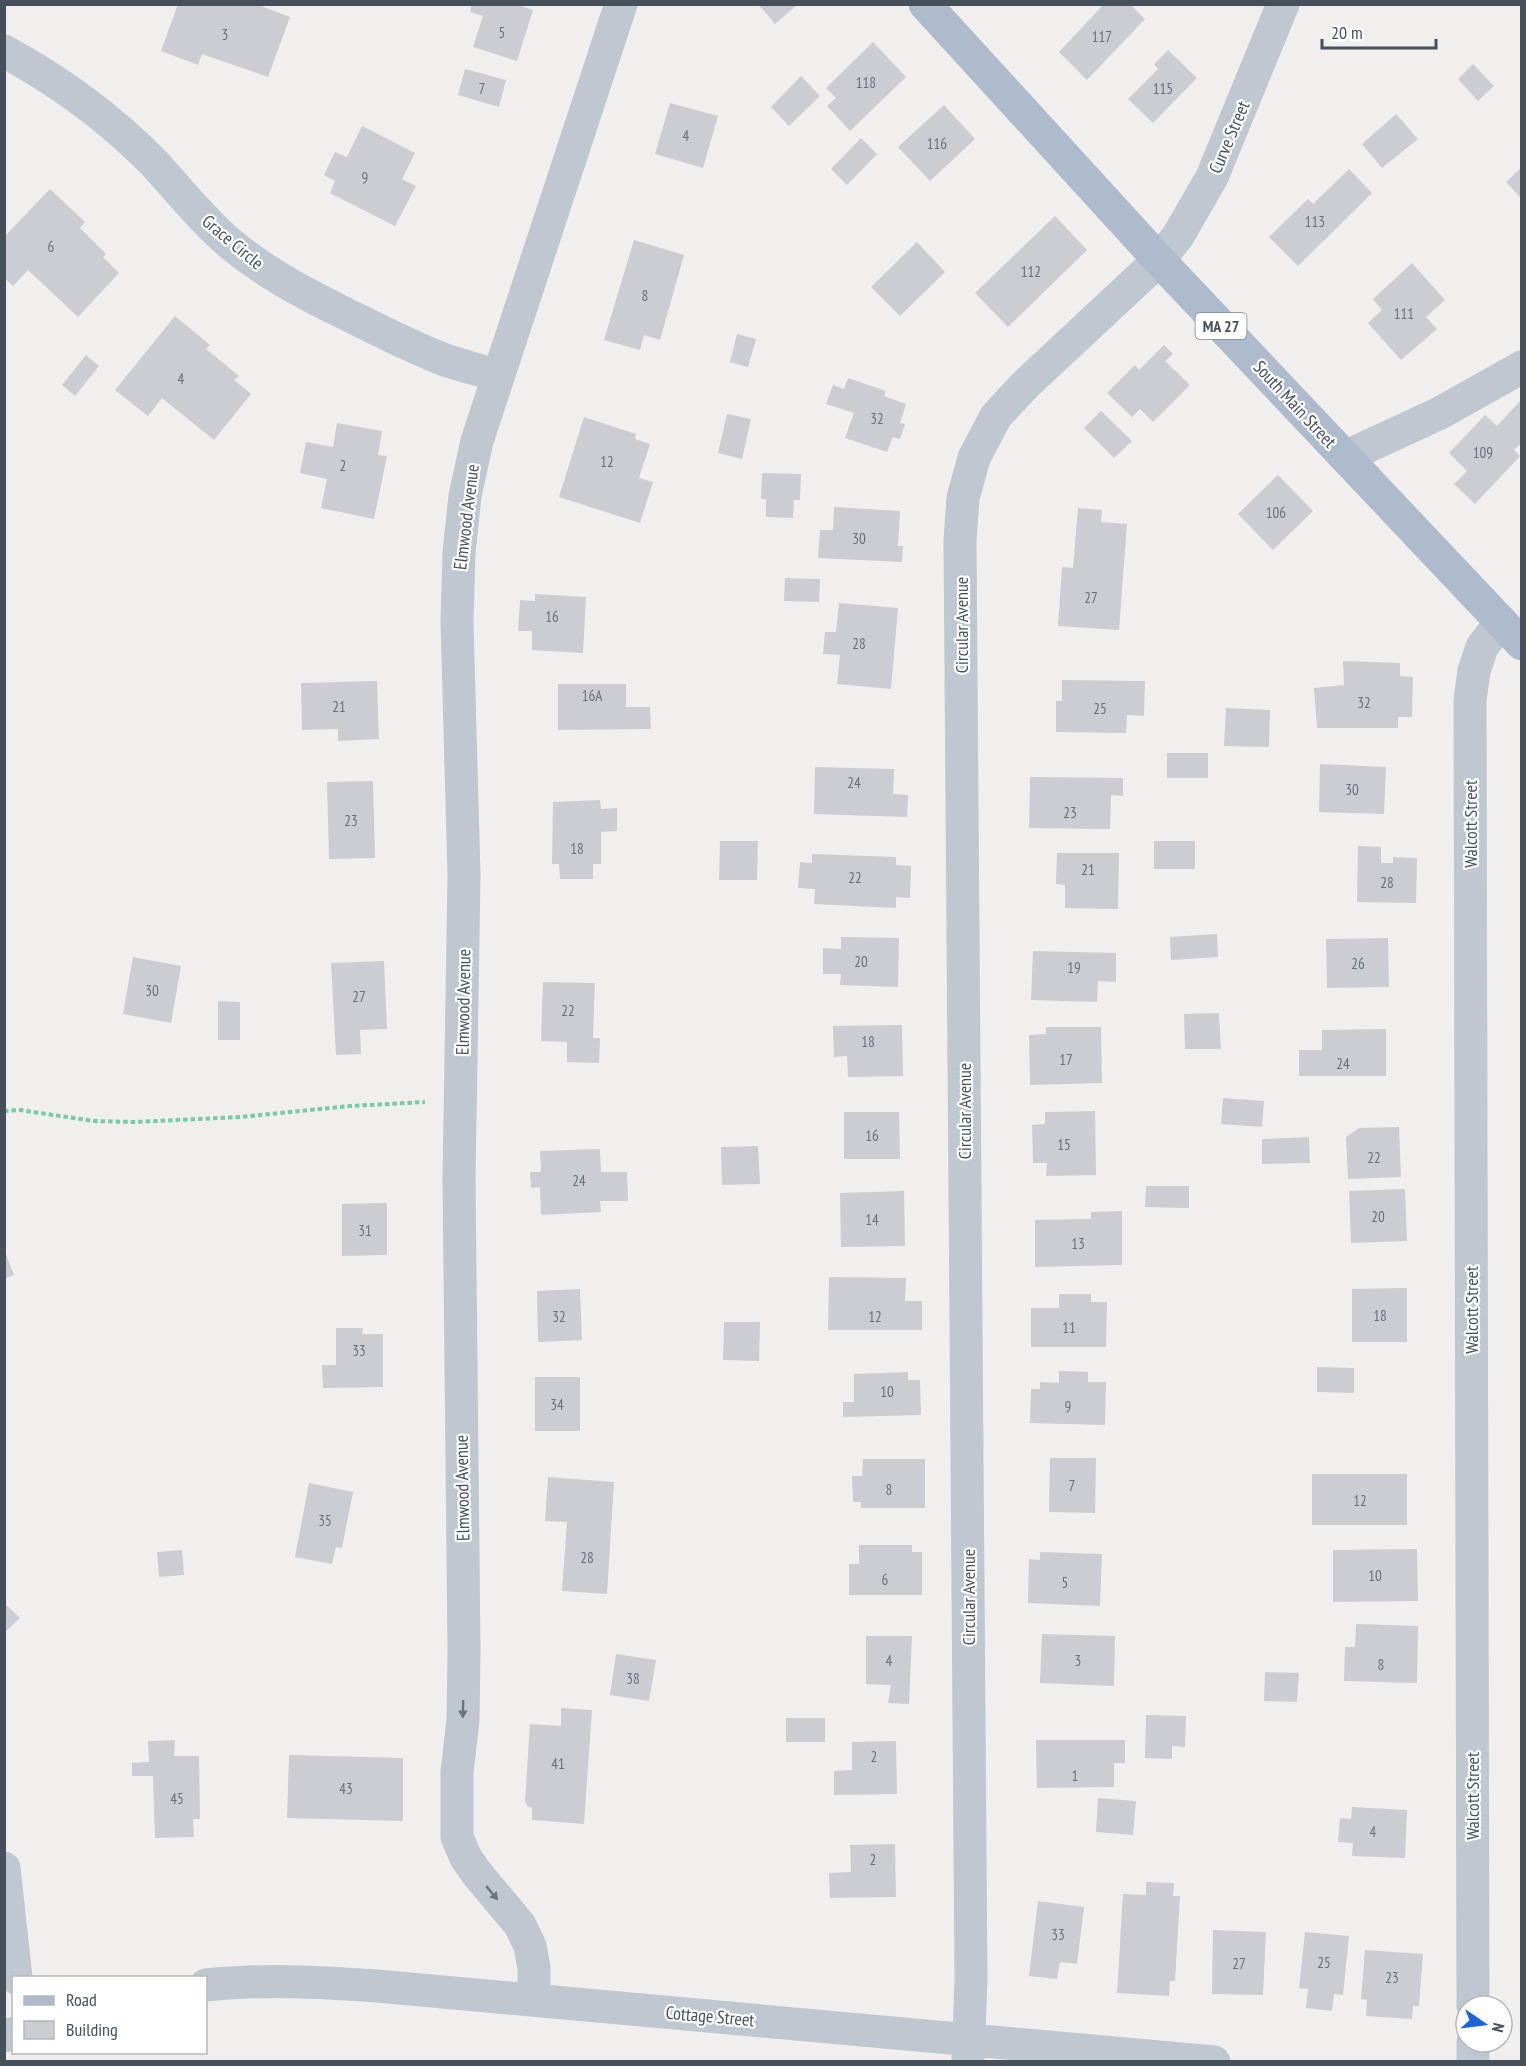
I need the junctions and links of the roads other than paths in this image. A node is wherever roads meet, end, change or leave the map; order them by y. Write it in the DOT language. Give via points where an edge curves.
graph roads {
  1 [pos="621,4"];
  2 [pos="925,4"];
  3 [pos="1282,4"];
  4 [pos="4,51"];
  5 [pos="1159,260"];
  6 [pos="1521,367"];
  7 [pos="498,376"];
  8 [pos="1345,457"];
  9 [pos="1511,633"];
  10 [pos="4,1868"];
  11 [pos="16,1976"];
  12 [pos="207,1985"];
  13 [pos="1473,1994"];
  14 [pos="534,2000"];
  15 [pos="969,2050"];
  16 [pos="1214,2061"];
  1 -- 7 [label="street, Elmwood Avenue"];
  2 -- 5 [label="main road, South Main Street / MA 27"];
  3 -- 5 [label="street, Curve Street" via="1212,177 1178,236"];
  4 -- 7 [label="street, Grace Circle" via="71,93 118,129 188,203 260,266 305,294 396,339"];
  5 -- 8 [label="main road, South Main Street / MA 27"];
  5 -- 15 [label="street, Circular Avenue" via="996,416 974,458 963,498 960,553"];
  6 -- 8 [label="street" via="1440,413"];
  7 -- 14 [label="street, Elmwood Avenue, one-way" via="477,441 465,496 457,622 464,910 459,1191 464,1650 457,1837 466,1858 520,1925 530,1946"];
  8 -- 9 [label="main road, South Main Street / MA 27"];
  9 -- 13 [label="street, Walcott Street" via="1482,647 1470,700"];
  10 -- 11 [label="street"];
  12 -- 14 [label="street, Cottage Street" via="303,1981"];
  14 -- 15 [label="street, Cottage Street"];
  15 -- 16 [label="street, Cottage Street"];
}
